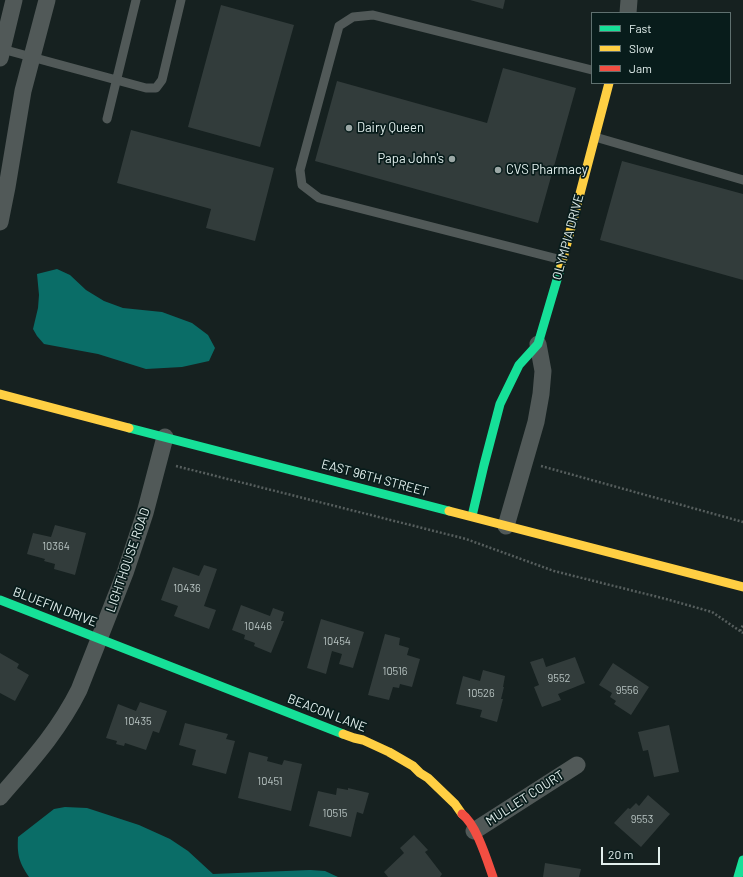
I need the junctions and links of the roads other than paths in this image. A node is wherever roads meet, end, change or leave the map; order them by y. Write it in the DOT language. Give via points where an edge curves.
graph roads {
  1 [pos="14,0"];
  2 [pos="46,0"];
  3 [pos="136,0"];
  4 [pos="181,0"];
  5 [pos="630,0"];
  6 [pos="628,12"];
  7 [pos="1,54"];
  8 [pos="32,57"];
  9 [pos="591,70"];
  10 [pos="116,80"];
  11 [pos="609,84"];
  12 [pos="107,119"];
  13 [pos="595,137"];
  14 [pos="743,180"];
  15 [pos="0,222"];
  16 [pos="562,260"];
  17 [pos="538,344"];
  18 [pos="0,394"];
  19 [pos="165,437"];
  20 [pos="472,516"];
  21 [pos="506,526"];
  22 [pos="743,587"];
  23 [pos="0,600"];
  24 [pos="100,638"];
  25 [pos="577,765"];
  26 [pos="0,797"];
  27 [pos="474,831"];
  28 [pos="743,860"];
  29 [pos="493,877"];
  30 [pos="738,877"];
  1 -- 7 [label="street"];
  2 -- 8 [label="street"];
  3 -- 10 [label="lane"];
  4 -- 10 [label="lane" via="162,80 156,88"];
  5 -- 6 [label="street"];
  7 -- 8 [label="lane"];
  8 -- 10 [label="lane"];
  8 -- 15 [label="street" via="23,91"];
  9 -- 16 [label="lane" via="373,15 353,17 339,26 300,170 302,185 319,198"];
  10 -- 12 [label="lane"];
  11 -- 13 [label="street, OLYMPIA DRIVE"];
  13 -- 14 [label="lane"];
  13 -- 16 [label="street, OLYMPIA DRIVE"];
  16 -- 17 [label="street, OLYMPIA DRIVE"];
  17 -- 20 [label="street, OLYMPIA DRIVE" via="519,366 500,404"];
  17 -- 21 [label="street, OLYMPIA DRIVE" via="543,371 541,394 536,422"];
  18 -- 19 [label="street, EAST 96TH STREET"];
  19 -- 20 [label="street, EAST 96TH STREET"];
  19 -- 24 [label="street, LIGHTHOUSE ROAD" via="145,513"];
  20 -- 21 [label="street, EAST 96TH STREET"];
  21 -- 22 [label="street, EAST 96TH STREET"];
  23 -- 24 [label="street, BLUEFIN DRIVE"];
  24 -- 26 [label="street, LIGHTHOUSE ROAD" via="79,690 60,723 38,754"];
  24 -- 27 [label="street, BEACON LANE" via="389,752 428,778 466,816"];
  25 -- 27 [label="street, MULLET COURT"];
  27 -- 29 [label="street, BEACON LANE"];
  28 -- 30 [label="street"];
}
